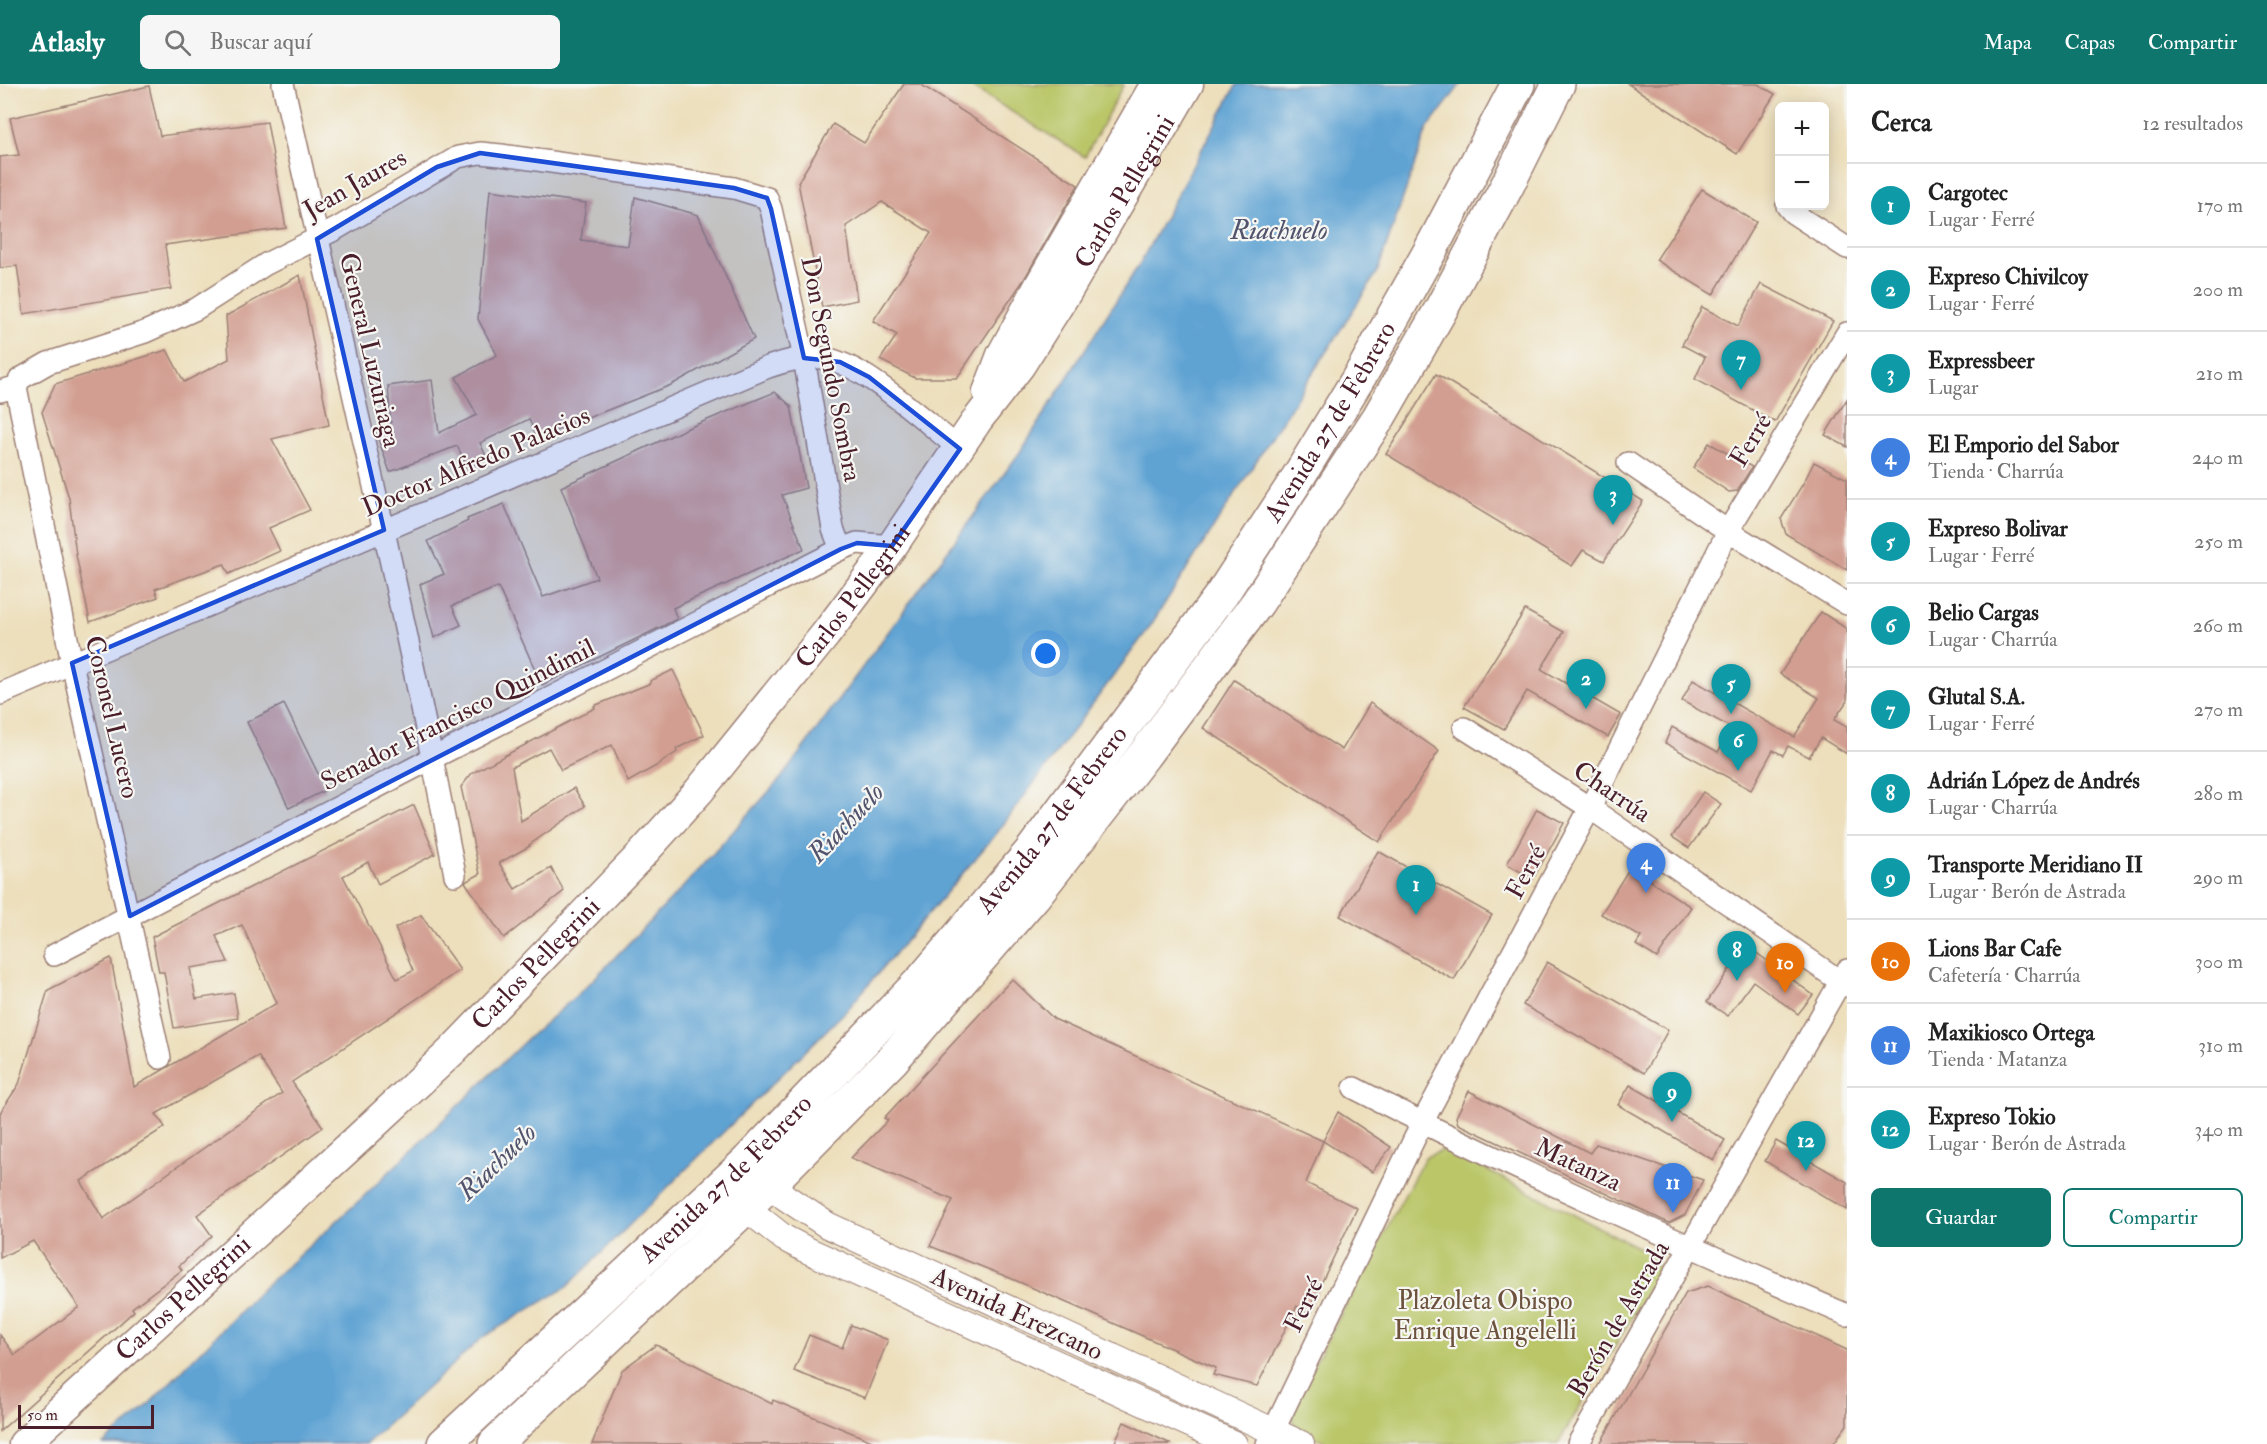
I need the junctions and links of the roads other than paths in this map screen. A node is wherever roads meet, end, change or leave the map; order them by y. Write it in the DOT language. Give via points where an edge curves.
graph roads {
  1 [pos="283,84"];
  2 [pos="1156,84"];
  3 [pos="1188,84"];
  4 [pos="1518,84"];
  5 [pos="1557,84"];
  6 [pos="766,198"];
  7 [pos="1791,210"];
  8 [pos="317,239"];
  9 [pos="1847,248"];
  10 [pos="1847,333"];
  11 [pos="804,358"];
  12 [pos="8,389"];
  13 [pos="978,418"];
  14 [pos="960,449"];
  15 [pos="1628,464"];
  16 [pos="384,530"];
  17 [pos="1728,531"];
  18 [pos="892,546"];
  19 [pos="841,549"];
  20 [pos="1847,604"];
  21 [pos="72,663"];
  22 [pos="0,694"];
  23 [pos="1464,728"];
  24 [pos="433,758"];
  25 [pos="1590,808"];
  26 [pos="455,875"];
  27 [pos="130,916"];
  28 [pos="54,956"];
  29 [pos="1845,979"];
  30 [pos="160,1058"];
  31 [pos="1354,1088"];
  32 [pos="1422,1123"];
  33 [pos="759,1173"];
  34 [pos="733,1198"];
  35 [pos="1691,1248"];
  36 [pos="1847,1315"];
  37 [pos="1270,1438"];
  38 [pos="24,1444"];
  39 [pos="444,1444"];
  40 [pos="495,1444"];
  41 [pos="1234,1444"];
  42 [pos="1301,1444"];
  43 [pos="1578,1444"];
  1 -- 8 [label="street, General Luzuriaga"];
  2 -- 13 [label="main road, Carlos Pellegrini" via="1002,355"];
  3 -- 13 [label="main road, Carlos Pellegrini" via="1067,291 1020,365"];
  4 -- 33 [label="main road, Avenida 27 de Febrero" via="1364,369 1222,594 1030,853"];
  5 -- 33 [label="main road, Avenida 27 de Febrero" via="1507,186 1379,417 1258,602 1034,896 893,1059"];
  6 -- 8 [label="street, Jean Jaures" via="734,188 480,153 458,157 437,167"];
  6 -- 11 [label="street, Don Segundo Sombra" via="779,239"];
  7 -- 9 [label="street"];
  8 -- 12 [label="street, Jean Jaures" via="266,264 196,309 135,335 48,363"];
  8 -- 16 [label="street, General Luzuriaga"];
  10 -- 17 [label="street, Ferré"];
  11 -- 14 [label="street, Doctor Alfredo Palacios" via="822,358 854,368"];
  11 -- 16 [label="street, Doctor Alfredo Palacios" via="768,367"];
  11 -- 19 [label="street, Don Segundo Sombra" via="832,529"];
  12 -- 21 [label="street, Coronel Lucero"];
  13 -- 14 [label="main road, Carlos Pellegrini"];
  14 -- 18 [label="main road, Carlos Pellegrini"];
  15 -- 17 [label="street"];
  16 -- 21 [label="street, Doctor Alfredo Palacios"];
  16 -- 24 [label="street, General Luzuriaga"];
  17 -- 20 [label="street"];
  17 -- 25 [label="street, Ferré"];
  18 -- 19 [label="street, Senador Francisco Quindimil" via="857,543"];
  18 -- 38 [label="main road, Carlos Pellegrini" via="714,773 603,895 451,1052"];
  19 -- 24 [label="street, Senador Francisco Quindimil"];
  21 -- 22 [label="street, Doctor Alfredo Palacios"];
  21 -- 27 [label="street, Coronel Lucero"];
  23 -- 25 [label="street, Charrúa"];
  24 -- 26 [label="street, General Luzuriaga"];
  24 -- 27 [label="street, Senador Francisco Quindimil"];
  25 -- 29 [label="street, Charrúa"];
  25 -- 32 [label="street, Ferré"];
  27 -- 28 [label="street, Senador Francisco Quindimil"];
  27 -- 30 [label="street, Coronel Lucero"];
  29 -- 35 [label="street, Berón de Astrada"];
  31 -- 32 [label="street, Matanza"];
  32 -- 35 [label="street, Matanza"];
  32 -- 37 [label="street, Ferré"];
  33 -- 34 [label="main road, Avenida 27 de Febrero"];
  33 -- 37 [label="street, Avenida Erezcano" via="803,1211 827,1225"];
  34 -- 39 [label="main road, Avenida 27 de Febrero"];
  34 -- 40 [label="main road, Avenida 27 de Febrero"];
  34 -- 41 [label="street, Avenida Erezcano" via="784,1238 807,1250"];
  35 -- 36 [label="street, Matanza"];
  35 -- 43 [label="street, Berón de Astrada"];
  37 -- 42 [label="street, Avenida Erezcano"];
}
